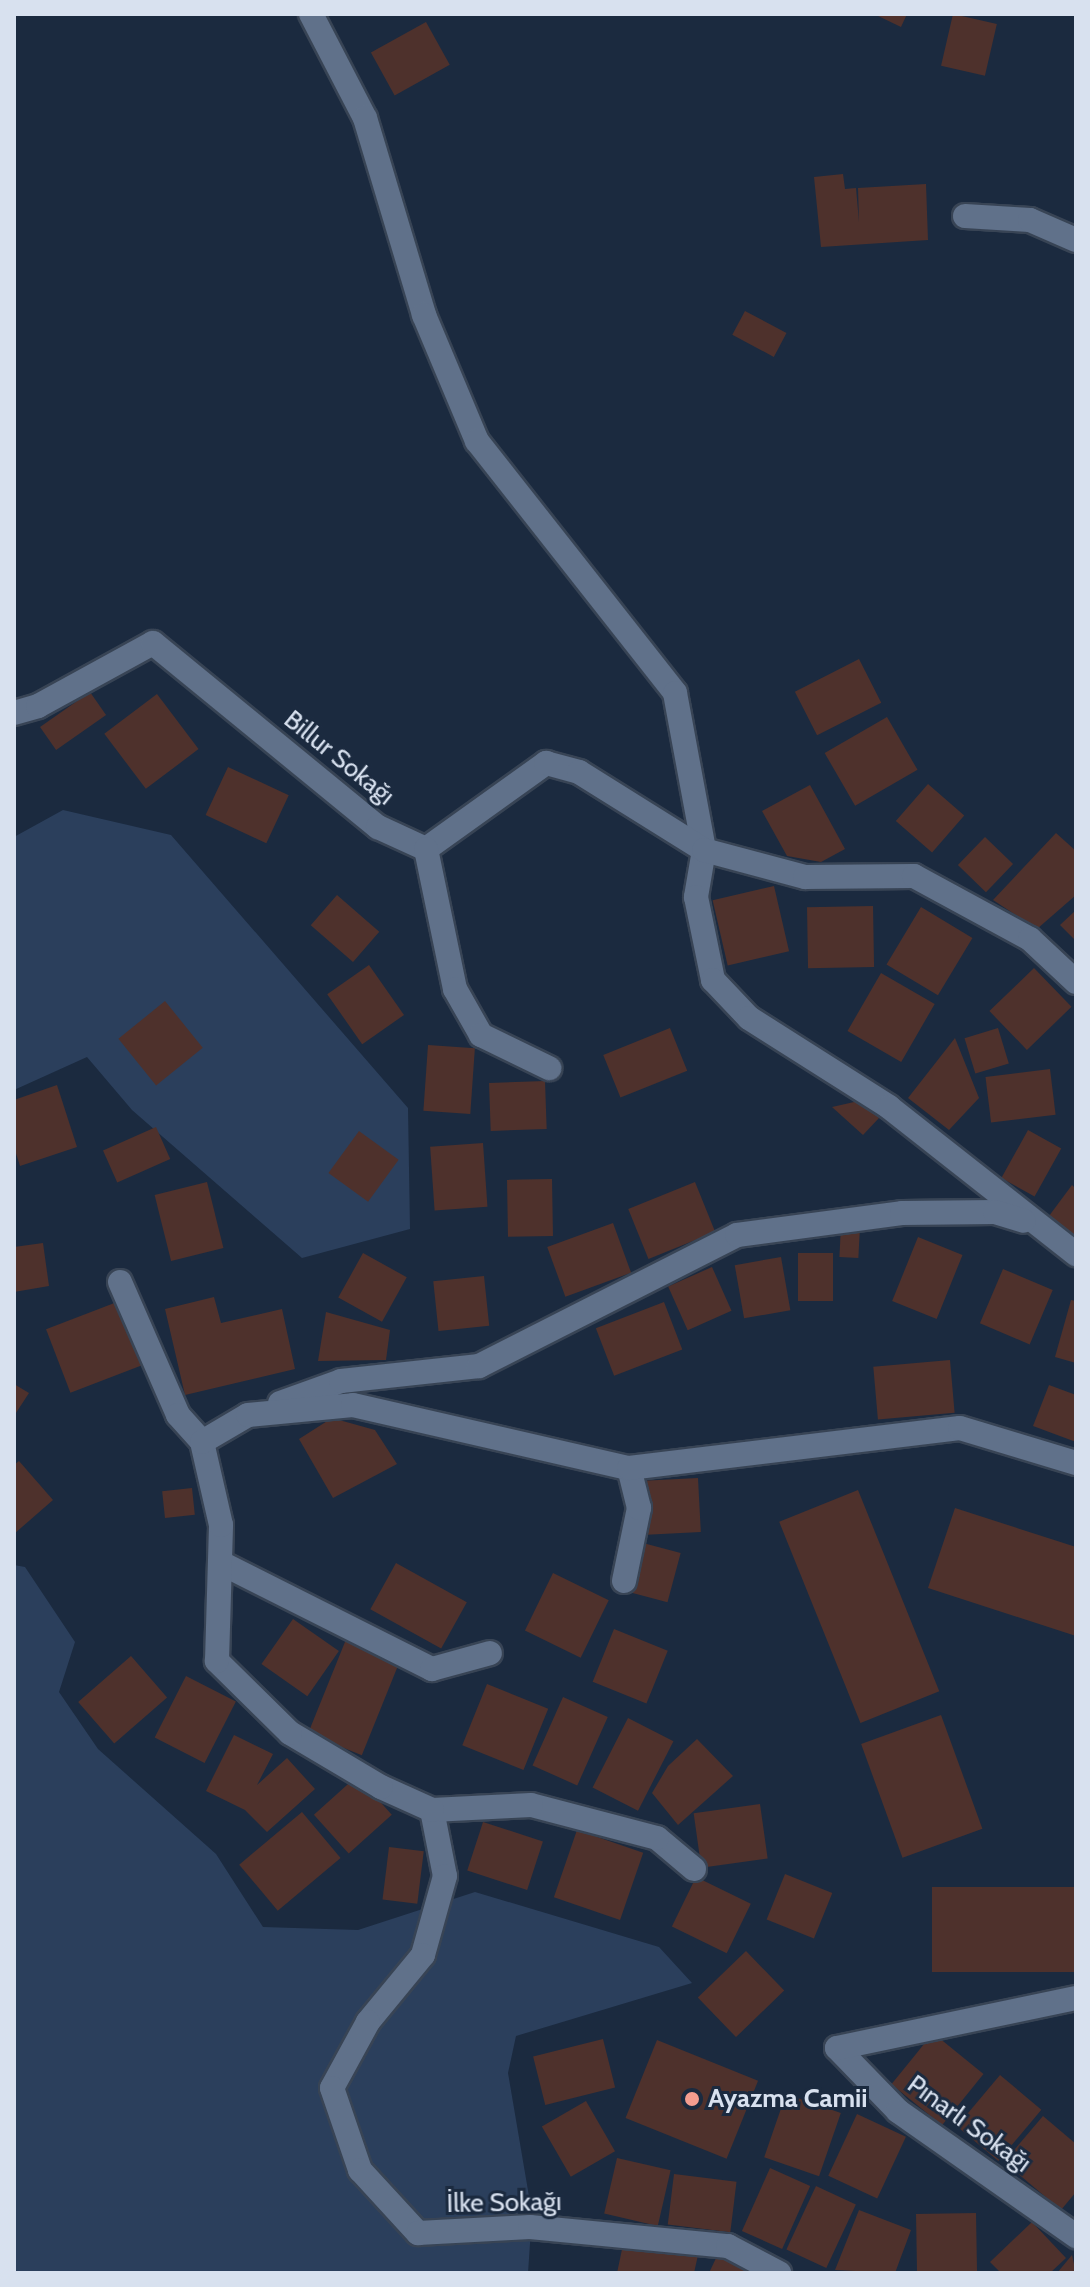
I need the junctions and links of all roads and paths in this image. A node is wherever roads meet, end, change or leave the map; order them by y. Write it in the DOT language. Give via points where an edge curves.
graph roads {
  1 [pos="311,14"];
  2 [pos="965,216"];
  3 [pos="1076,240"];
  4 [pos="14,713"];
  5 [pos="426,849"];
  6 [pos="704,850"];
  7 [pos="1076,982"];
  8 [pos="549,1068"];
  9 [pos="1036,1224"];
  10 [pos="1076,1254"];
  11 [pos="120,1282"];
  12 [pos="248,1415"];
  13 [pos="202,1442"];
  14 [pos="1076,1463"];
  15 [pos="629,1468"];
  16 [pos="223,1564"];
  17 [pos="624,1581"];
  18 [pos="490,1653"];
  19 [pos="432,1810"];
  20 [pos="694,1869"];
  21 [pos="1076,1998"];
  22 [pos="1076,2236"];
  23 [pos="779,2273"];
  1 -- 6 [label="street" via="365,118 424,315 477,441 675,693"];
  2 -- 3 [label="street" via="1030,220"];
  4 -- 5 [label="street, Billur Sokağı" via="38,706 153,643 378,827"];
  5 -- 6 [label="street" via="546,763 579,772"];
  5 -- 8 [label="street" via="455,989 481,1035"];
  6 -- 7 [label="street" via="805,877 914,876 1030,939"];
  6 -- 9 [label="street" via="696,897 713,980 749,1018 889,1107"];
  9 -- 10 [label="street"];
  9 -- 12 [label="street" via="995,1212 902,1213 737,1235 479,1366 341,1381"];
  11 -- 13 [label="street" via="178,1415"];
  12 -- 13 [label="street"];
  12 -- 15 [label="street" via="353,1405"];
  13 -- 16 [label="street" via="221,1525"];
  14 -- 15 [label="street" via="960,1428"];
  15 -- 17 [label="street" via="639,1508"];
  16 -- 18 [label="street" via="432,1669"];
  16 -- 19 [label="street" via="217,1661 290,1733 381,1787"];
  19 -- 20 [label="street" via="531,1805 657,1838"];
  19 -- 23 [label="street, İlke Sokağı" via="445,1876 423,1955 368,2022 332,2088 360,2170 418,2233 530,2227 728,2246"];
  21 -- 22 [label="street, Pınarlı Sokağı" via="837,2048 898,2111"];
}
